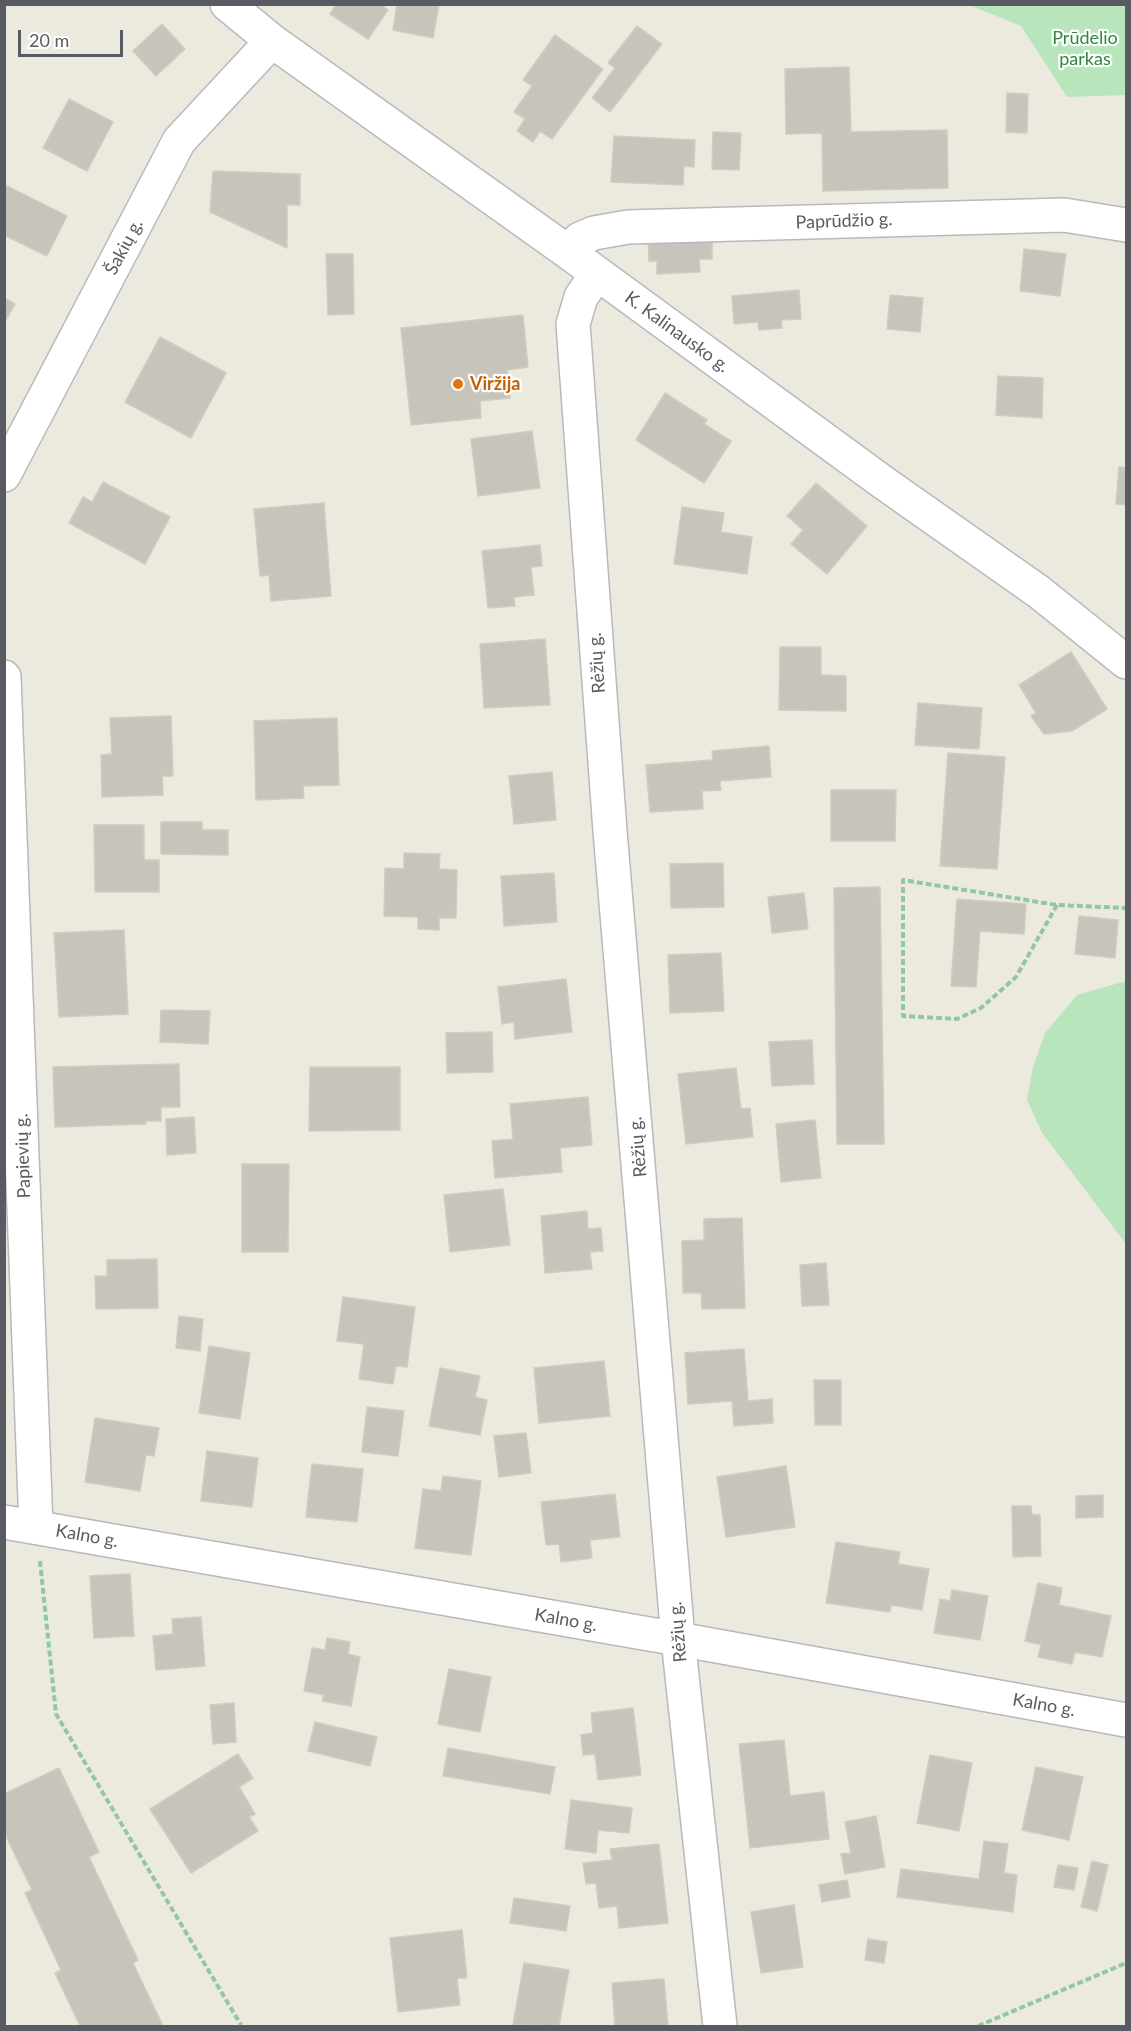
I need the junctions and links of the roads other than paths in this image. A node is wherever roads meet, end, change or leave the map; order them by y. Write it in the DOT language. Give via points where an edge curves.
graph roads {
  1 [pos="227,4"];
  2 [pos="272,41"];
  3 [pos="1126,225"];
  4 [pos="568,252"];
  5 [pos="597,274"];
  6 [pos="4,475"];
  7 [pos="1126,662"];
  8 [pos="4,677"];
  9 [pos="4,1522"];
  10 [pos="36,1527"];
  11 [pos="678,1639"];
  12 [pos="1126,1720"];
  13 [pos="720,2026"];
  1 -- 2 [label="street, K. Kalinausko g."];
  2 -- 4 [label="street, K. Kalinausko g."];
  2 -- 6 [label="street, Šakių g." via="179,141"];
  3 -- 4 [label="street, Paprūdžio g." via="1064,215 628,227 594,233 580,239"];
  4 -- 5 [label="street, K. Kalinausko g."];
  5 -- 7 [label="street, K. Kalinausko g." via="1039,592"];
  5 -- 11 [label="street, Rėžių g." via="581,297 573,324 610,831"];
  8 -- 10 [label="street, Papievių g."];
  9 -- 10 [label="street, Kalno g."];
  10 -- 11 [label="street, Kalno g."];
  11 -- 12 [label="street, Kalno g."];
  11 -- 13 [label="street, Rėžių g."];
}
